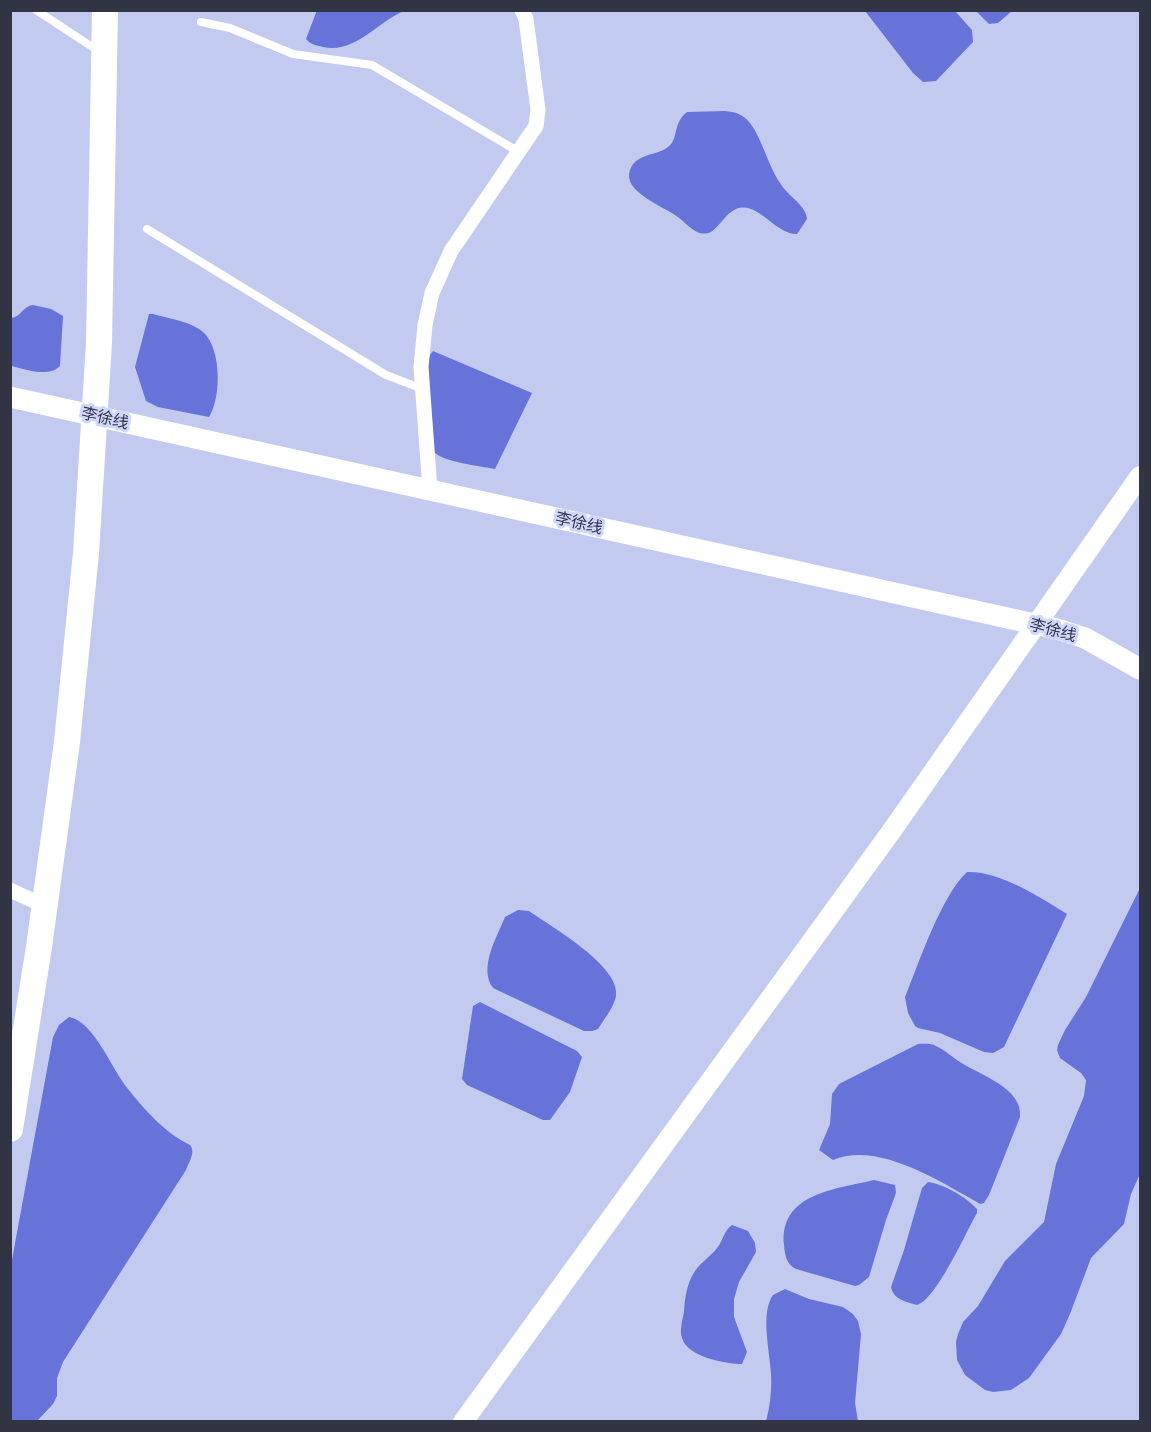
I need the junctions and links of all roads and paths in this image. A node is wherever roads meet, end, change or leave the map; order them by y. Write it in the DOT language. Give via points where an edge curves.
graph roads {
  1 [pos="36,10"];
  2 [pos="105,10"];
  3 [pos="522,10"];
  4 [pos="201,22"];
  5 [pos="105,55"];
  6 [pos="519,152"];
  7 [pos="147,229"];
  8 [pos="423,389"];
  9 [pos="10,397"];
  10 [pos="95,416"];
  11 [pos="1140,476"];
  12 [pos="430,490"];
  13 [pos="1036,624"];
  14 [pos="1140,669"];
  15 [pos="10,890"];
  16 [pos="45,906"];
  17 [pos="10,1129"];
  18 [pos="463,1422"];
  1 -- 5 [label="lane"];
  2 -- 5 [label="highway"];
  3 -- 6 [label="street" via="538,110 536,126"];
  4 -- 6 [label="lane" via="230,28 292,54 372,66"];
  5 -- 10 [label="highway"];
  6 -- 8 [label="street" via="451,251 437,280 423,343"];
  7 -- 8 [label="lane" via="386,375"];
  8 -- 12 [label="street"];
  9 -- 10 [label="main road, 李徐线"];
  10 -- 12 [label="main road, 李徐线"];
  10 -- 16 [label="highway" via="78,648"];
  11 -- 13 [label="street"];
  12 -- 13 [label="main road, 李徐线"];
  13 -- 14 [label="main road, 李徐线" via="1085,638"];
  13 -- 18 [label="street" via="894,829"];
  15 -- 16 [label="street"];
  16 -- 17 [label="highway"];
}
